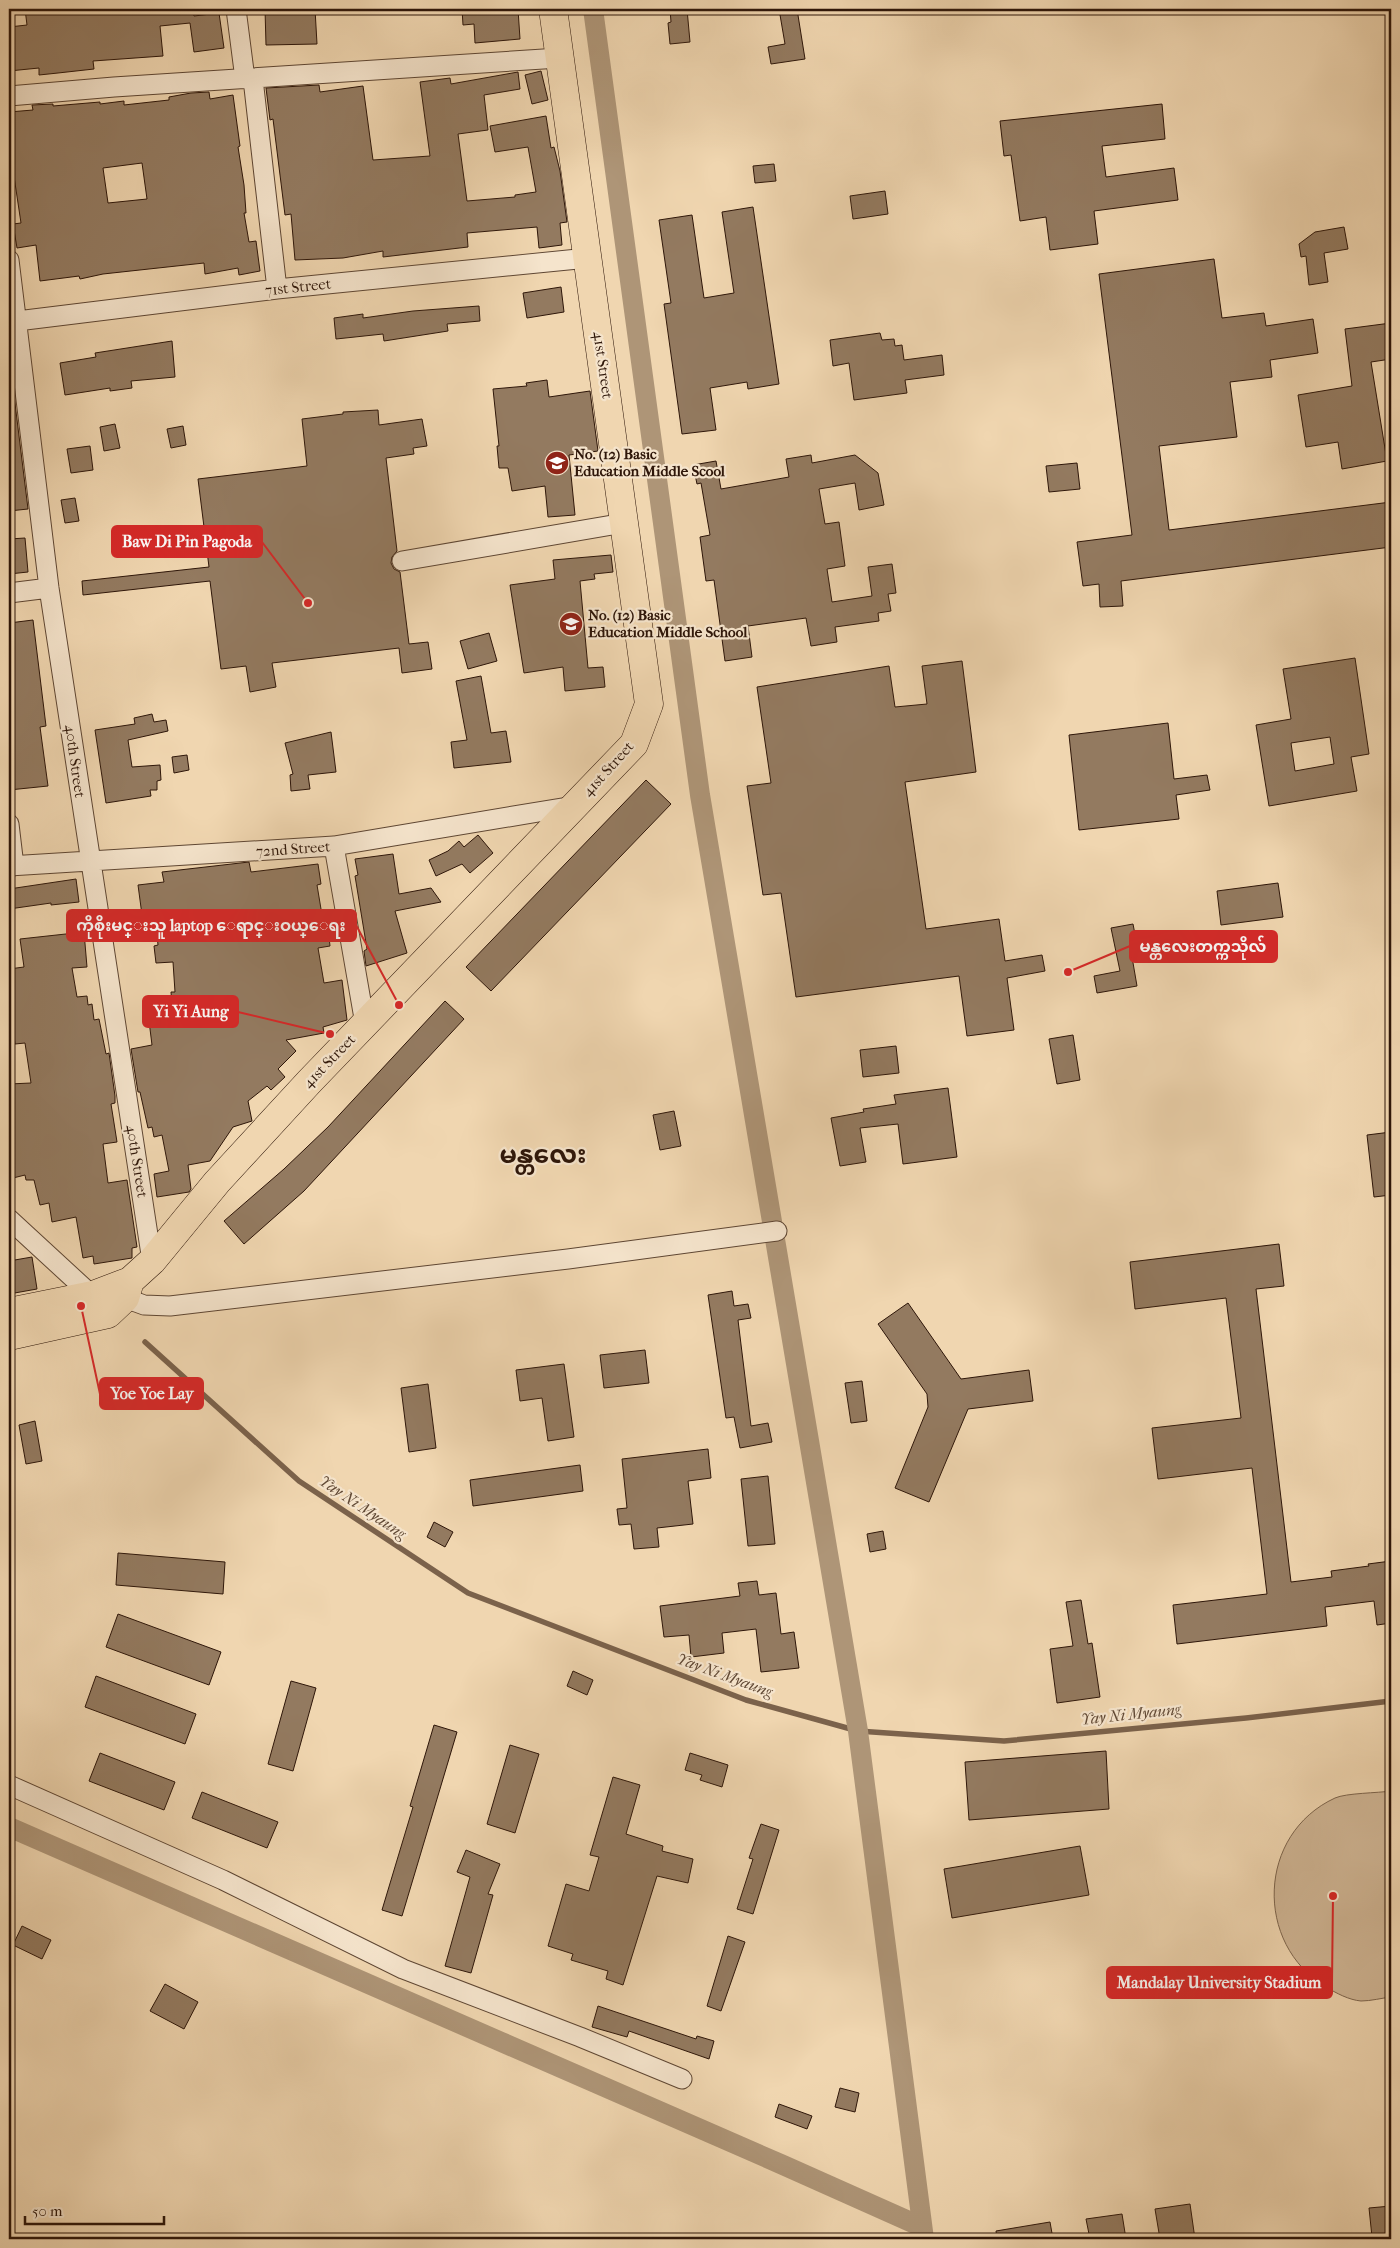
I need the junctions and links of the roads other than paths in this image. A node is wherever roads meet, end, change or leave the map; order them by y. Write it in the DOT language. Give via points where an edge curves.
graph roads {
  1 [pos="236,9"];
  2 [pos="553,9"];
  3 [pos="559,58"];
  4 [pos="249,79"];
  5 [pos="9,96"];
  6 [pos="588,258"];
  7 [pos="9,260"];
  8 [pos="277,289"];
  9 [pos="12,322"];
  10 [pos="624,523"];
  11 [pos="402,561"];
  12 [pos="49,588"];
  13 [pos="9,593"];
  14 [pos="574,806"];
  15 [pos="9,824"];
  16 [pos="334,846"];
  17 [pos="90,863"];
  18 [pos="11,866"];
  19 [pos="365,1024"];
  20 [pos="9,1219"];
  21 [pos="769,1232"];
  22 [pos="152,1261"];
  23 [pos="114,1297"];
  24 [pos="13,1324"];
  25 [pos="9,1785"];
  26 [pos="682,2079"];
  1 -- 4 [label="street"];
  2 -- 3 [label="main road, 41st Street"];
  3 -- 4 [label="street"];
  3 -- 6 [label="main road, 41st Street"];
  4 -- 5 [label="street"];
  4 -- 8 [label="street"];
  6 -- 8 [label="street, 71st Street"];
  6 -- 10 [label="main road, 41st Street"];
  7 -- 9 [label="street, 40th Street"];
  8 -- 9 [label="street, 71st Street"];
  9 -- 12 [label="street, 40th Street"];
  10 -- 11 [label="street"];
  10 -- 14 [label="main road, 41st Street" via="649,704 634,744"];
  12 -- 13 [label="street"];
  12 -- 17 [label="street, 40th Street"];
  14 -- 16 [label="street, 72nd Street"];
  14 -- 19 [label="main road, 41st Street"];
  15 -- 18 [label="street"];
  16 -- 17 [label="street, 72nd Street"];
  16 -- 19 [label="street"];
  17 -- 18 [label="street, 72nd Street"];
  17 -- 22 [label="street, 40th Street"];
  19 -- 22 [label="main road, 41st Street" via="223,1175"];
  20 -- 23 [label="street"];
  21 -- 23 [label="street" via="170,1306 144,1305"];
  22 -- 23 [label="main road, 41st Street"];
  23 -- 24 [label="main road"];
  25 -- 26 [label="street" via="223,1880 404,1969"];
}
